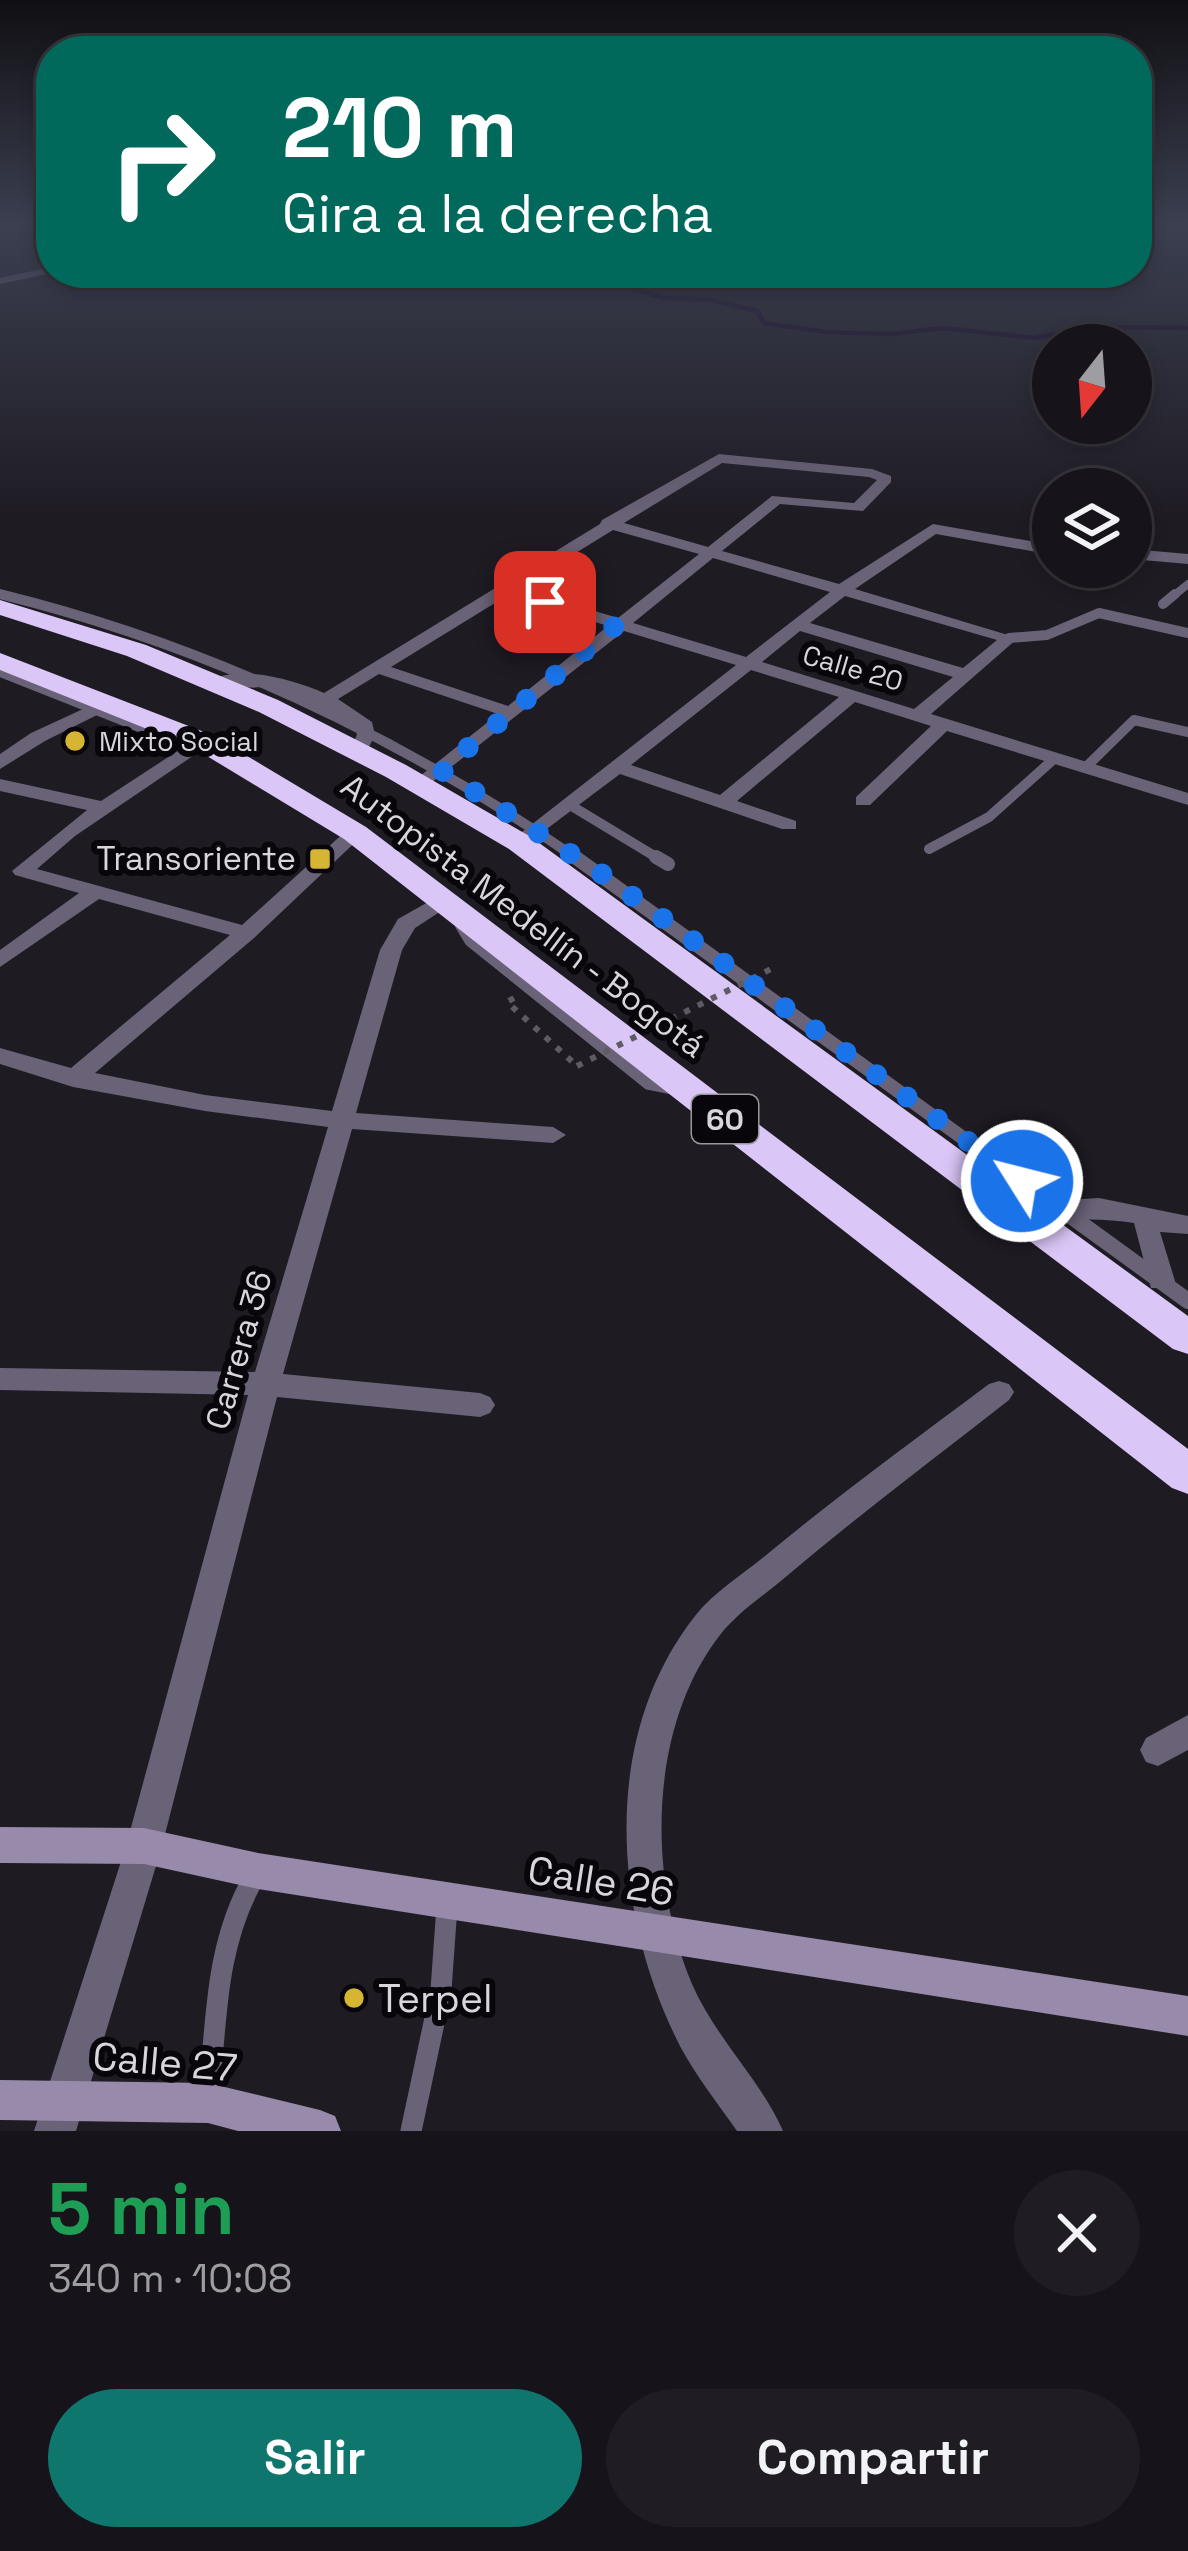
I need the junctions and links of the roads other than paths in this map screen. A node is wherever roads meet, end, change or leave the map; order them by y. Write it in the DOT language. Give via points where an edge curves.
graph roads {
  1 [pos="607,523"];
  2 [pos="1032,546"];
  3 [pos="708,551"];
  4 [pos="1152,556"];
  5 [pos="1186,559"];
  6 [pos="1188,584"];
  7 [pos="503,588"];
  8 [pos="844,588"];
  9 [pos="0,594"];
  10 [pos="1163,604"];
  11 [pos="0,607"];
  12 [pos="615,626"];
  13 [pos="801,626"];
  14 [pos="1188,633"];
  15 [pos="1010,638"];
  16 [pos="0,661"];
  17 [pos="749,666"];
  18 [pos="380,669"];
  19 [pos="0,672"];
  20 [pos="965,675"];
  21 [pos="258,679"];
  22 [pos="214,682"];
  23 [pos="851,696"];
  24 [pos="99,706"];
  25 [pos="509,712"];
  26 [pos="324,715"];
  27 [pos="917,716"];
  28 [pos="943,724"];
  29 [pos="1188,732"];
  30 [pos="361,737"];
  31 [pos="203,742"];
  32 [pos="1055,758"];
  33 [pos="0,763"];
  34 [pos="617,767"];
  35 [pos="1085,768"];
  36 [pos="431,777"];
  37 [pos="0,784"];
  38 [pos="1188,799"];
  39 [pos="863,800"];
  40 [pos="722,803"];
  41 [pos="570,805"];
  42 [pos="102,807"];
  43 [pos="789,825"];
  44 [pos="355,833"];
  45 [pos="529,836"];
  46 [pos="929,849"];
  47 [pos="668,864"];
  48 [pos="95,892"];
  49 [pos="448,902"];
  50 [pos="246,933"];
  51 [pos="0,960"];
  52 [pos="0,1056"];
  53 [pos="73,1078"];
  54 [pos="876,1106"];
  55 [pos="344,1124"];
  56 [pos="553,1135"];
  57 [pos="1058,1208"];
  58 [pos="1175,1222"];
  59 [pos="933,1282"];
  60 [pos="1161,1282"];
  61 [pos="1188,1301"];
  62 [pos="1188,1338"];
  63 [pos="1188,1363"];
  64 [pos="0,1378"];
  65 [pos="266,1384"];
  66 [pos="999,1392"];
  67 [pos="480,1405"];
  68 [pos="1188,1455"];
  69 [pos="1188,1475"];
  70 [pos="0,1845"];
  71 [pos="145,1846"];
  72 [pos="258,1871"];
  73 [pos="447,1901"];
  74 [pos="656,1935"];
  75 [pos="1188,2016"];
  76 [pos="0,2100"];
  77 [pos="208,2103"];
  78 [pos="60,2115"];
  79 [pos="320,2131"];
  80 [pos="411,2131"];
  81 [pos="762,2131"];
  1 -- 3 [label="street"];
  1 -- 3 [label="street" via="723,457 886,479 858,508 777,499"];
  1 -- 7 [label="street"];
  2 -- 8 [label="street" via="937,528"];
  3 -- 8 [label="street"];
  3 -- 12 [label="street"];
  4 -- 5 [label="street"];
  6 -- 10 [label="lane"];
  7 -- 12 [label="street, Calle 20"];
  7 -- 18 [label="street"];
  8 -- 13 [label="street"];
  8 -- 15 [label="street"];
  9 -- 21 [label="lane" via="127,625"];
  11 -- 22 [label="highway, Autopista Medellín - Bogotá"];
  12 -- 17 [label="street, Calle 20"];
  12 -- 25 [label="street"];
  13 -- 17 [label="street"];
  13 -- 20 [label="street"];
  14 -- 15 [label="lane" via="1099,614 1069,632"];
  15 -- 20 [label="street"];
  16 -- 24 [label="highway, Autopista Medellín - Bogotá / 60"];
  17 -- 23 [label="street, Calle 20"];
  17 -- 34 [label="street"];
  18 -- 25 [label="street"];
  18 -- 26 [label="street"];
  19 -- 24 [label="lane"];
  20 -- 27 [label="street"];
  21 -- 22 [label="street"];
  21 -- 26 [label="street" via="279,680"];
  21 -- 30 [label="lane"];
  22 -- 26 [label="highway, Autopista Medellín - Bogotá"];
  23 -- 27 [label="street, Calle 20"];
  23 -- 40 [label="street"];
  24 -- 31 [label="highway, Autopista Medellín - Bogotá / 60"];
  24 -- 33 [label="street"];
  25 -- 36 [label="street"];
  26 -- 30 [label="highway, Autopista Medellín - Bogotá"];
  26 -- 31 [label="highway" via="274,719 122,654 85,663 82,671 94,679 223,740"];
  27 -- 28 [label="street, Calle 20"];
  28 -- 32 [label="street, Calle 20"];
  28 -- 39 [label="street"];
  29 -- 35 [label="lane" via="1134,720"];
  30 -- 36 [label="highway, Autopista Medellín - Bogotá"];
  31 -- 42 [label="street"];
  31 -- 44 [label="highway, Autopista Medellín - Bogotá / 60"];
  32 -- 35 [label="street, Calle 20"];
  32 -- 46 [label="lane" via="989,817"];
  34 -- 40 [label="street"];
  34 -- 41 [label="street"];
  35 -- 38 [label="street, Calle 20"];
  36 -- 45 [label="highway, Autopista Medellín - Bogotá"];
  37 -- 42 [label="street"];
  40 -- 43 [label="street"];
  41 -- 45 [label="street"];
  41 -- 47 [label="lane"];
  42 -- 48 [label="street" via="22,871"];
  44 -- 49 [label="highway, Autopista Medellín - Bogotá / 60"];
  44 -- 50 [label="street"];
  45 -- 54 [label="highway, Autopista Medellín - Bogotá"];
  45 -- 57 [label="lane" via="709,941"];
  48 -- 50 [label="street"];
  48 -- 51 [label="street"];
  49 -- 55 [label="street, Carrera 36" via="406,924 391,950"];
  49 -- 59 [label="highway, Autopista Medellín - Bogotá / 60"];
  50 -- 53 [label="street"];
  52 -- 53 [label="street"];
  53 -- 55 [label="street"];
  54 -- 62 [label="highway, Autopista Medellín - Bogotá"];
  54 -- 63 [label="highway" via="938,1175"];
  55 -- 56 [label="street"];
  55 -- 65 [label="street, Carrera 36"];
  57 -- 58 [label="street"];
  57 -- 60 [label="lane"];
  58 -- 60 [label="street" via="1145,1227"];
  59 -- 68 [label="highway" via="1003,1318"];
  59 -- 69 [label="highway, Autopista Medellín - Bogotá / 60"];
  60 -- 61 [label="lane"];
  64 -- 65 [label="street"];
  65 -- 67 [label="street"];
  65 -- 71 [label="street, Carrera 36"];
  66 -- 74 [label="street" via="708,1625 669,1694 652,1747 644,1864"];
  70 -- 71 [label="street, Calle 26"];
  71 -- 72 [label="street, Calle 26"];
  71 -- 78 [label="street, Carrera 36"];
  72 -- 73 [label="street, Calle 26"];
  72 -- 77 [label="lane" via="241,1894 226,1958"];
  73 -- 74 [label="street, Calle 26"];
  73 -- 80 [label="lane" via="441,1990"];
  74 -- 75 [label="street, Calle 26"];
  74 -- 81 [label="street" via="694,2032"];
  76 -- 78 [label="street, Calle 27"];
  77 -- 78 [label="street, Calle 27"];
  77 -- 79 [label="street, Calle 27"];
}
